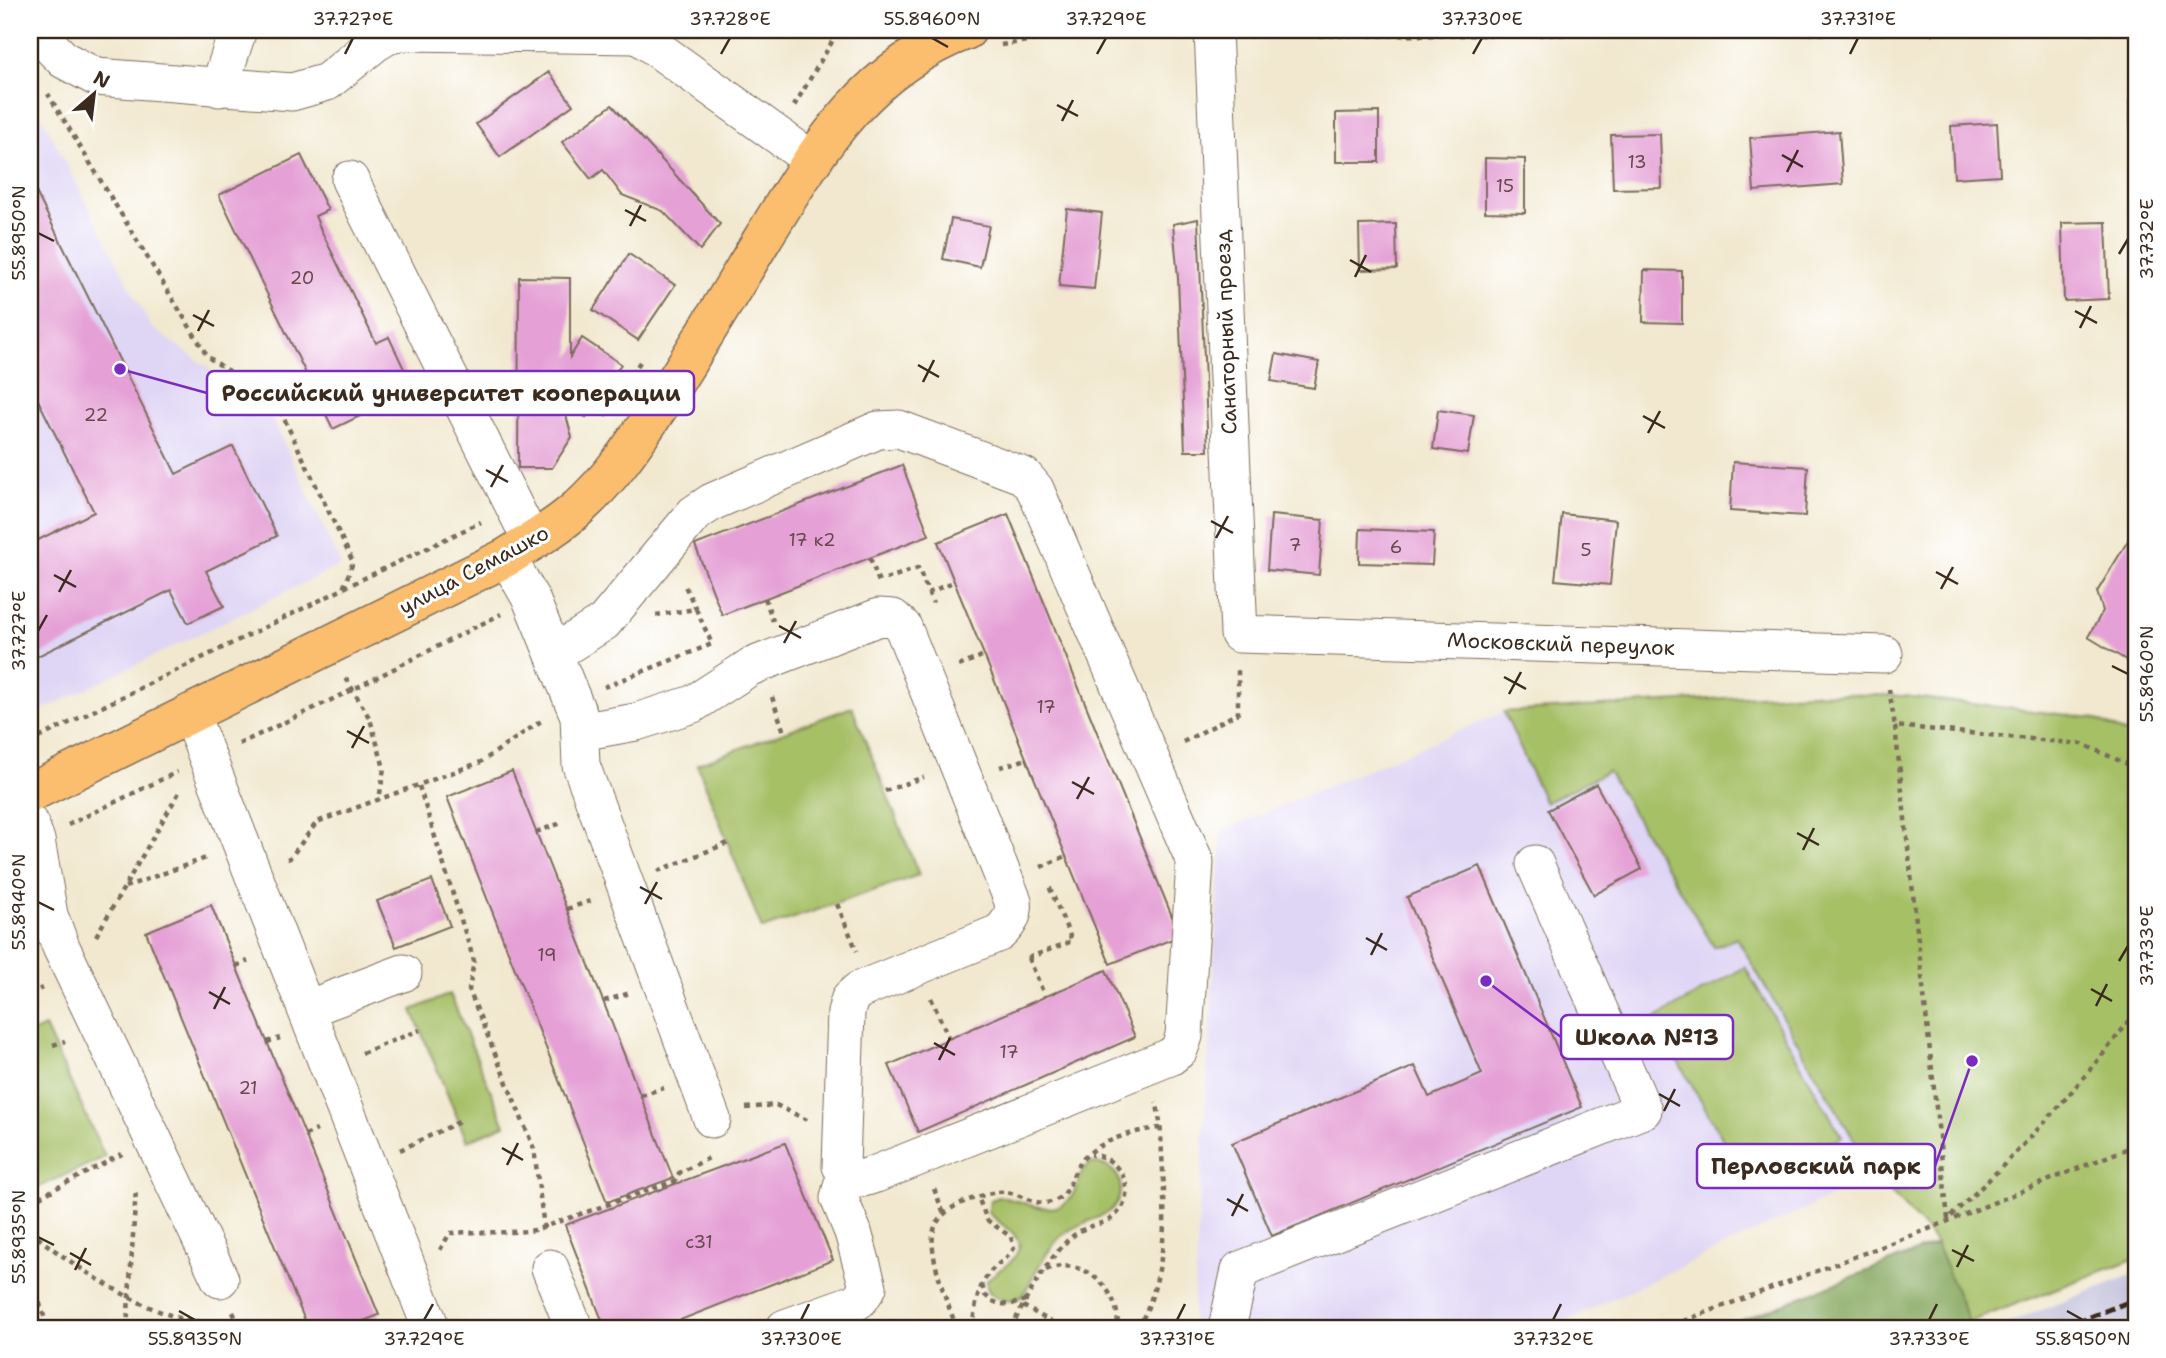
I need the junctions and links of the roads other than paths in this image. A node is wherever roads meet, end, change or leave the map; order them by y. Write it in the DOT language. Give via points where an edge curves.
graph roads {
  1 [pos="41,30"];
  2 [pos="238,30"];
  3 [pos="967,30"];
  4 [pos="1213,30"];
  5 [pos="638,33"];
  6 [pos="219,88"];
  7 [pos="812,160"];
  8 [pos="350,180"];
  9 [pos="519,549"];
  10 [pos="1238,634"];
  11 [pos="555,653"];
  12 [pos="1884,654"];
  13 [pos="190,713"];
  14 [pos="577,716"];
  15 [pos="30,793"];
  16 [pos="33,832"];
  17 [pos="1535,864"];
  18 [pos="403,973"];
  19 [pos="307,1009"];
  20 [pos="712,1118"];
  21 [pos="845,1163"];
  22 [pos="550,1268"];
  23 [pos="220,1279"];
  24 [pos="431,1328"];
  25 [pos="574,1328"];
  26 [pos="785,1328"];
  27 [pos="1227,1328"];
  1 -- 6 [label="lane" via="64,60 96,76"];
  2 -- 6 [label="lane"];
  3 -- 7 [label="main road, улица Семашко" via="924,48 883,78 844,117"];
  4 -- 10 [label="lane, Санаторный проезд"];
  5 -- 6 [label="lane" via="401,32 387,36 327,82 309,89"];
  5 -- 7 [label="lane"];
  7 -- 9 [label="main road, улица Семашко" via="637,439 579,508"];
  8 -- 9 [label="lane" via="514,506"];
  9 -- 11 [label="lane" via="531,599"];
  9 -- 13 [label="main road, улица Семашко"];
  10 -- 12 [label="lane, Московский переулок"];
  11 -- 14 [label="lane"];
  11 -- 21 [label="lane" via="604,622 694,514 878,430 895,428 1029,479 1196,869 1184,1036 1175,1054 1144,1068 876,1174 859,1180"];
  13 -- 15 [label="main road, улица Семашко"];
  13 -- 19 [label="lane" via="202,761 247,857"];
  14 -- 20 [label="lane" via="581,765"];
  14 -- 21 [label="lane" via="636,722 694,704 750,667 878,617 893,618 903,627 1014,908 999,933 859,990 850,998 846,1013"];
  16 -- 23 [label="lane" via="49,915"];
  17 -- 27 [label="lane" via="1643,1110 1240,1270"];
  18 -- 19 [label="lane"];
  19 -- 24 [label="lane"];
  21 -- 26 [label="lane" via="839,1198 868,1287 854,1303"];
  22 -- 25 [label="lane"];
}
